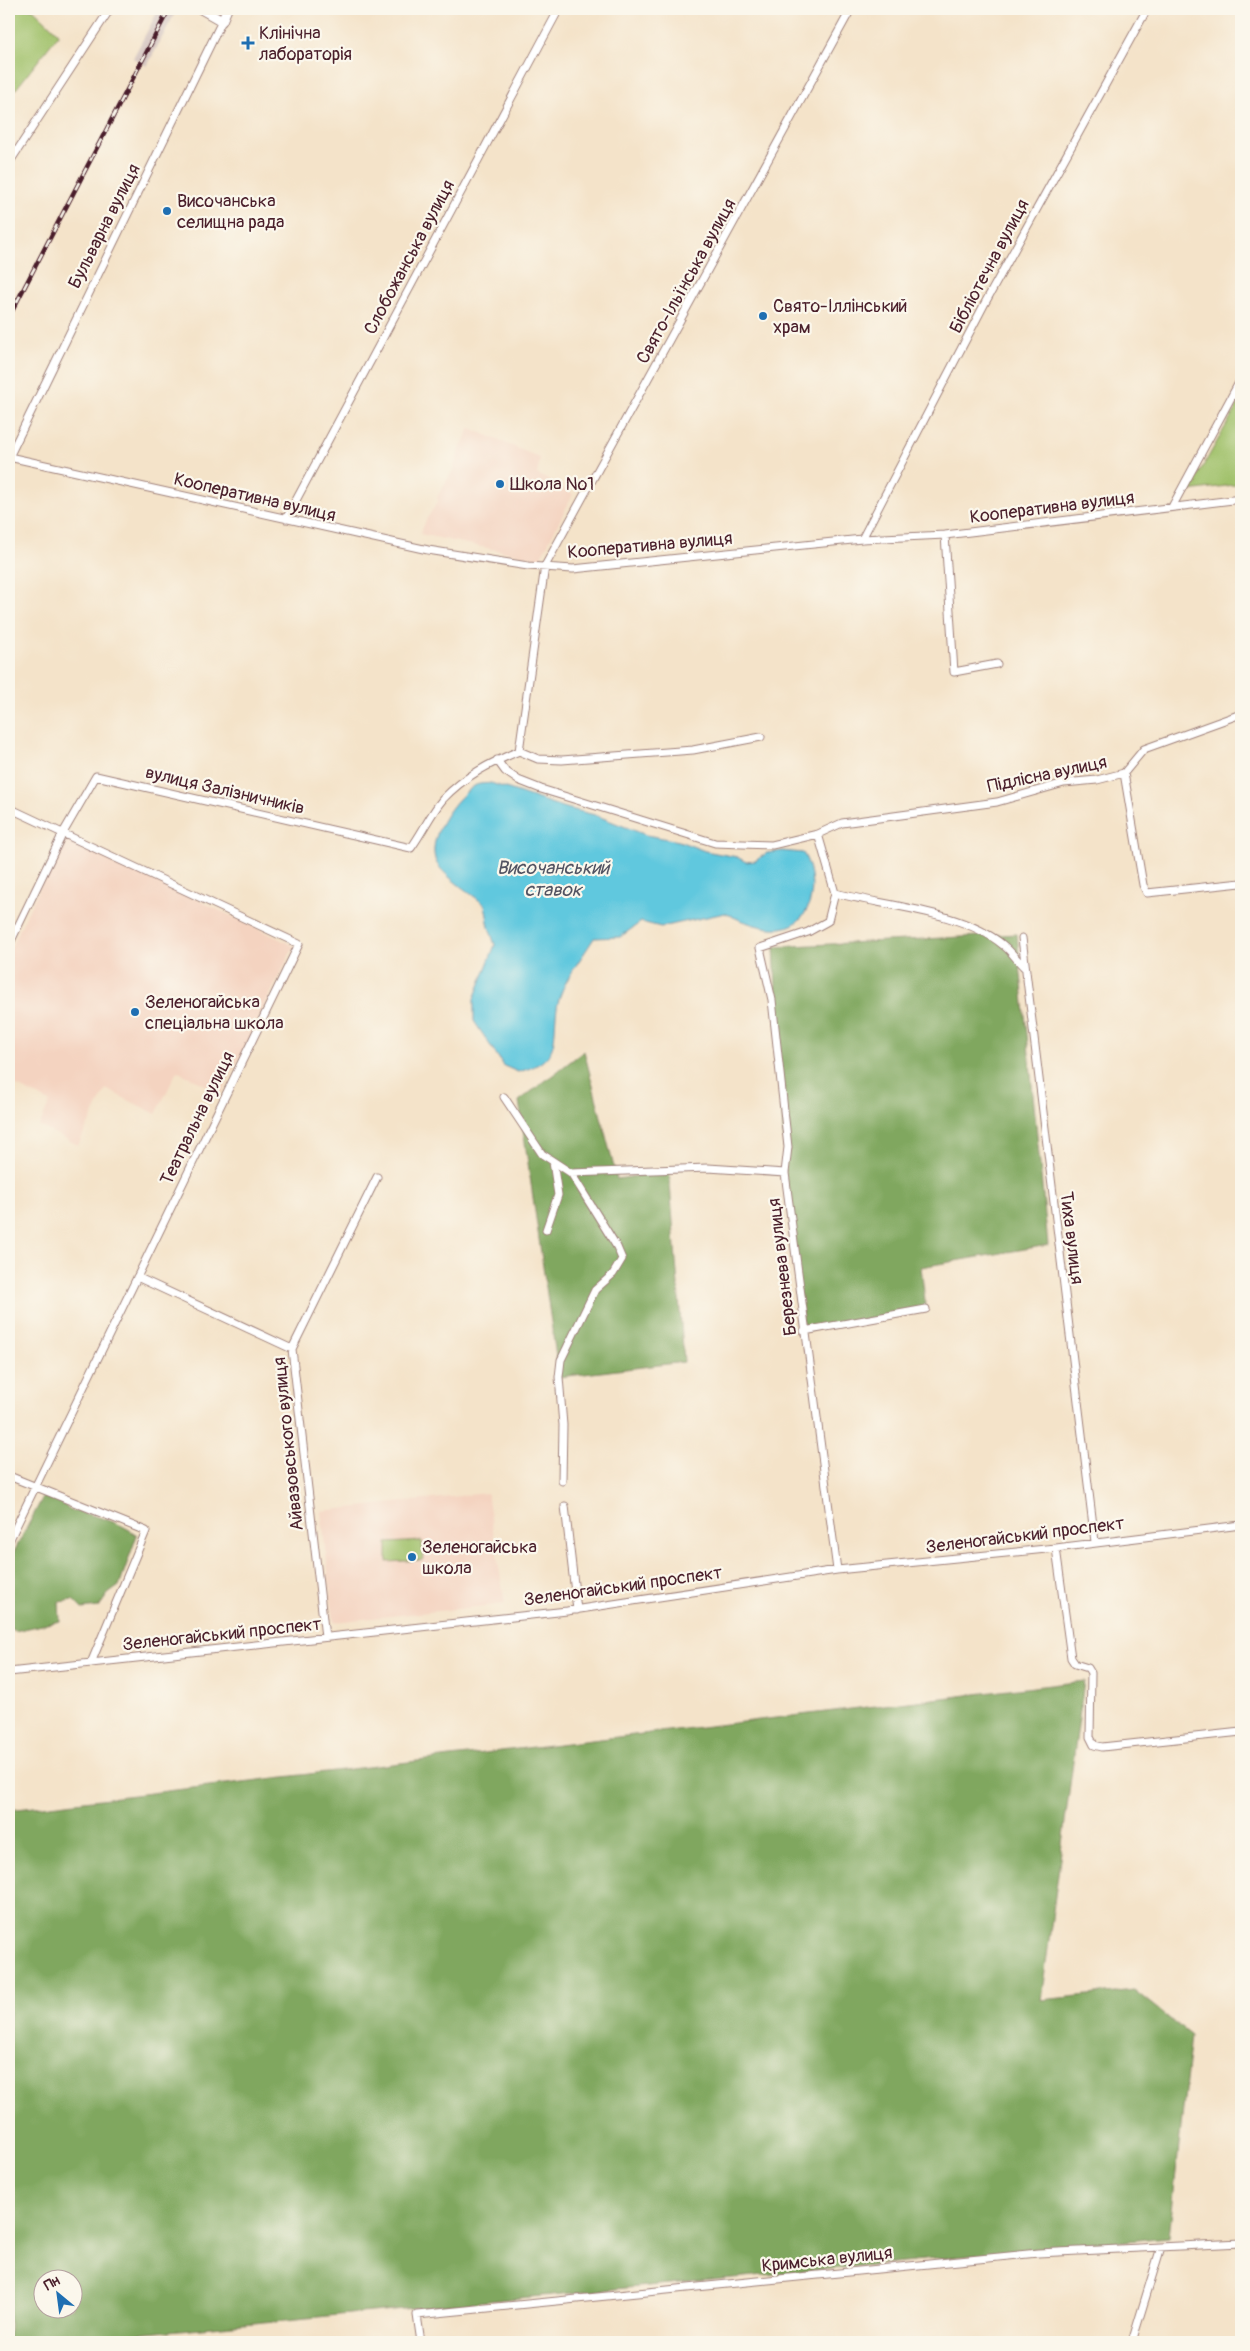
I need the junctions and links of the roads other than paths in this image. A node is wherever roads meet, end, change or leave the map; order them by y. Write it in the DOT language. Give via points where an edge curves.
graph roads {
  1 [pos="110,9"];
  2 [pos="201,9"];
  3 [pos="227,9"];
  4 [pos="559,9"];
  5 [pos="851,9"];
  6 [pos="1147,9"];
  7 [pos="222,21"];
  8 [pos="9,163"];
  9 [pos="1241,379"];
  10 [pos="9,457"];
  11 [pos="1241,499"];
  12 [pos="1172,507"];
  13 [pos="286,519"];
  14 [pos="945,535"];
  15 [pos="862,539"];
  16 [pos="545,566"];
  17 [pos="997,664"];
  18 [pos="1241,714"];
  19 [pos="761,737"];
  20 [pos="519,751"];
  21 [pos="497,760"];
  22 [pos="1124,773"];
  23 [pos="9,808"];
  24 [pos="63,833"];
  25 [pos="818,834"];
  26 [pos="1241,884"];
  27 [pos="835,893"];
  28 [pos="1022,938"];
  29 [pos="9,945"];
  30 [pos="1024,967"];
  31 [pos="504,1097"];
  32 [pos="553,1162"];
  33 [pos="571,1173"];
  34 [pos="785,1173"];
  35 [pos="377,1177"];
  36 [pos="546,1230"];
  37 [pos="137,1277"];
  38 [pos="926,1310"];
  39 [pos="804,1331"];
  40 [pos="292,1349"];
  41 [pos="9,1476"];
  42 [pos="562,1481"];
  43 [pos="35,1487"];
  44 [pos="565,1506"];
  45 [pos="1241,1525"];
  46 [pos="9,1541"];
  47 [pos="1095,1542"];
  48 [pos="1056,1548"];
  49 [pos="837,1570"];
  50 [pos="577,1610"];
  51 [pos="325,1637"];
  52 [pos="91,1663"];
  53 [pos="9,1672"];
  54 [pos="1241,1732"];
  55 [pos="1241,2242"];
  56 [pos="1161,2247"];
  57 [pos="421,2342"];
  58 [pos="1132,2342"];
  1 -- 8 [label="street"];
  2 -- 7 [label="street"];
  3 -- 7 [label="street, Бульварна вулиця"];
  4 -- 13 [label="street, Слобожанська вулиця"];
  5 -- 16 [label="street, Свято-Ільїнська вулиця"];
  6 -- 15 [label="street, Бібліотечна вулиця" via="985,303"];
  7 -- 10 [label="street, Бульварна вулиця"];
  9 -- 12 [label="street"];
  10 -- 13 [label="street, Кооперативна вулиця"];
  11 -- 12 [label="street, Кооперативна вулиця"];
  12 -- 14 [label="street, Кооперативна вулиця"];
  13 -- 16 [label="street, Кооперативна вулиця" via="428,550"];
  14 -- 15 [label="street, Кооперативна вулиця"];
  14 -- 17 [label="street" via="954,672"];
  15 -- 16 [label="street, Кооперативна вулиця" via="573,568"];
  16 -- 20 [label="street"];
  18 -- 22 [label="street, Підлісна вулиця" via="1144,749"];
  19 -- 20 [label="street" via="693,750 562,760 538,759"];
  20 -- 21 [label="street"];
  21 -- 24 [label="street, вулиця Залізничників" via="466,778 442,800 411,848 96,776"];
  21 -- 25 [label="street, Підлісна вулиця" via="518,780 541,789 715,843 772,844"];
  22 -- 25 [label="street, Підлісна вулиця" via="1064,783 997,802 842,823"];
  22 -- 26 [label="street" via="1147,893"];
  23 -- 24 [label="street, Театральна вулиця"];
  24 -- 29 [label="street"];
  24 -- 37 [label="street, Театральна вулиця" via="299,944"];
  25 -- 27 [label="street"];
  27 -- 30 [label="street" via="918,910 979,930 1003,944"];
  27 -- 34 [label="street" via="828,921 808,932 760,948 772,1000 787,1137"];
  28 -- 30 [label="street, Тиха вулиця"];
  30 -- 47 [label="street, Тиха вулиця"];
  31 -- 32 [label="street" via="542,1154"];
  32 -- 33 [label="street"];
  32 -- 36 [label="street" via="558,1195"];
  33 -- 34 [label="street, Березнева вулиця" via="708,1168"];
  33 -- 42 [label="street" via="622,1259 613,1274 595,1290 561,1360"];
  34 -- 39 [label="street, Березнева вулиця"];
  35 -- 40 [label="street, Айвазовського вулиця"];
  37 -- 40 [label="street"];
  37 -- 43 [label="street, Театральна вулиця"];
  38 -- 39 [label="street"];
  39 -- 49 [label="street, Березнева вулиця"];
  40 -- 51 [label="street, Айвазовського вулиця"];
  41 -- 43 [label="street"];
  43 -- 46 [label="street, Театральна вулиця"];
  43 -- 52 [label="street" via="146,1531"];
  44 -- 50 [label="street"];
  45 -- 47 [label="street, Зеленогайський проспект"];
  47 -- 48 [label="street, Зеленогайський проспект"];
  48 -- 49 [label="street, Зеленогайський проспект"];
  48 -- 54 [label="street" via="1071,1658 1091,1673 1090,1737 1094,1746"];
  49 -- 50 [label="street, Зеленогайський проспект"];
  50 -- 51 [label="street, Зеленогайський проспект"];
  51 -- 52 [label="street, Зеленогайський проспект"];
  52 -- 53 [label="street, Зеленогайський проспект"];
  55 -- 56 [label="street, Кримська вулиця"];
  56 -- 57 [label="street, Кримська вулиця" via="1038,2253 417,2315"];
  56 -- 58 [label="street"];
}
